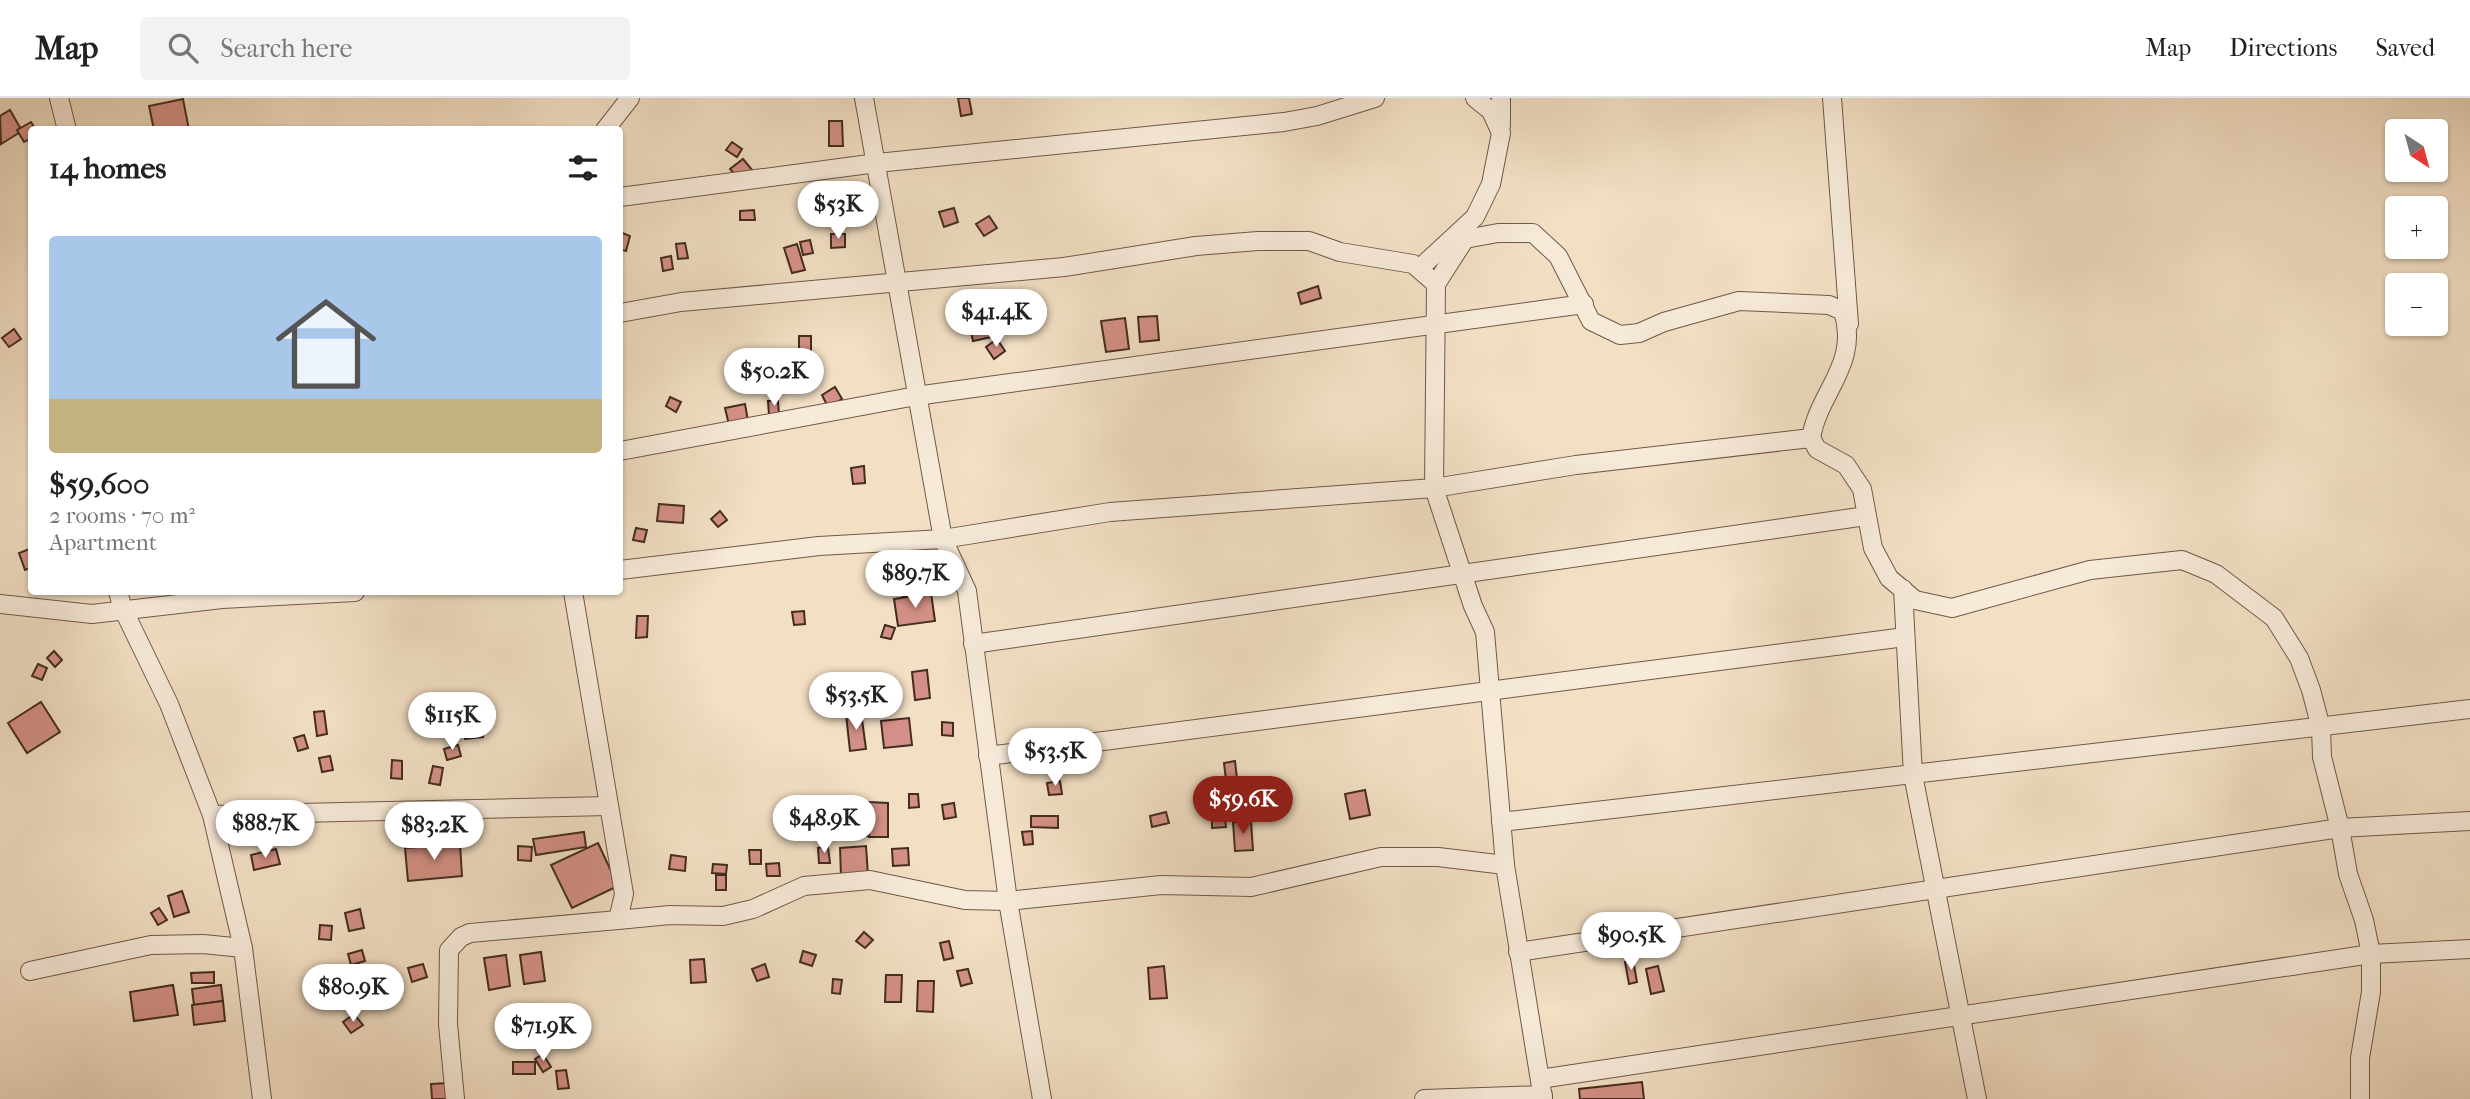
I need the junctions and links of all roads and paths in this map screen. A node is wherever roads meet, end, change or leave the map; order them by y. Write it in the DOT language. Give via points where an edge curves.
graph roads {
  1 [pos="59,98"];
  2 [pos="630,98"];
  3 [pos="864,98"];
  4 [pos="1375,98"];
  5 [pos="1475,98"];
  6 [pos="1501,98"];
  7 [pos="1832,98"];
  8 [pos="66,126"];
  9 [pos="608,126"];
  10 [pos="1501,133"];
  11 [pos="877,163"];
  12 [pos="623,197"];
  13 [pos="1420,268"];
  14 [pos="1436,284"];
  15 [pos="895,285"];
  16 [pos="1584,304"];
  17 [pos="623,312"];
  18 [pos="1436,324"];
  19 [pos="1849,331"];
  20 [pos="916,396"];
  21 [pos="1811,438"];
  22 [pos="623,450"];
  23 [pos="1434,488"];
  24 [pos="1866,516"];
  25 [pos="943,539"];
  26 [pos="623,570"];
  27 [pos="1462,574"];
  28 [pos="1903,589"];
  29 [pos="119,595"];
  30 [pos="298,595"];
  31 [pos="574,595"];
  32 [pos="0,604"];
  33 [pos="122,610"];
  34 [pos="1905,637"];
  35 [pos="973,644"];
  36 [pos="1490,691"];
  37 [pos="2470,709"];
  38 [pos="2321,729"];
  39 [pos="988,756"];
  40 [pos="1913,775"];
  41 [pos="609,806"];
  42 [pos="212,815"];
  43 [pos="2470,821"];
  44 [pos="1501,822"];
  45 [pos="2340,828"];
  46 [pos="1505,865"];
  47 [pos="1938,889"];
  48 [pos="1008,901"];
  49 [pos="618,920"];
  50 [pos="243,948"];
  51 [pos="2470,949"];
  52 [pos="1518,952"];
  53 [pos="2371,954"];
  54 [pos="30,971"];
  55 [pos="1962,1015"];
  56 [pos="1542,1091"];
  57 [pos="261,1099"];
  58 [pos="455,1099"];
  59 [pos="1042,1099"];
  60 [pos="1424,1099"];
  61 [pos="1977,1099"];
  62 [pos="2360,1099"];
  1 -- 8 [label="street"];
  2 -- 9 [label="street"];
  3 -- 11 [label="street"];
  4 -- 11 [label="street" via="1284,122"];
  5 -- 10 [label="street" via="1491,111"];
  6 -- 10 [label="street"];
  7 -- 19 [label="street"];
  10 -- 13 [label="street" via="1491,184 1475,217"];
  11 -- 12 [label="street"];
  11 -- 15 [label="street"];
  13 -- 14 [label="street"];
  13 -- 15 [label="street" via="1309,241 1258,241"];
  14 -- 16 [label="street" via="1465,239 1533,233 1558,256"];
  14 -- 18 [label="street"];
  15 -- 17 [label="street" via="681,302"];
  15 -- 20 [label="street"];
  16 -- 18 [label="street"];
  16 -- 19 [label="street" via="1591,321 1620,335 1639,334 1664,322 1739,301 1829,305 1843,311"];
  18 -- 20 [label="street"];
  18 -- 23 [label="street"];
  19 -- 21 [label="street" via="1841,372"];
  20 -- 22 [label="street"];
  20 -- 25 [label="street"];
  21 -- 23 [label="street" via="1586,464"];
  21 -- 24 [label="street" via="1817,449 1846,465 1862,489"];
  23 -- 25 [label="street" via="1110,512"];
  23 -- 27 [label="street"];
  24 -- 27 [label="street"];
  24 -- 28 [label="street" via="1873,548 1889,578"];
  25 -- 26 [label="street" via="818,546"];
  25 -- 35 [label="street" via="967,591"];
  27 -- 35 [label="street"];
  27 -- 36 [label="street" via="1485,632"];
  28 -- 34 [label="street"];
  28 -- 38 [label="street" via="1915,600 1952,608 2090,570 2182,560 2216,574 2274,618 2299,658"];
  29 -- 33 [label="street"];
  30 -- 33 [label="street"];
  31 -- 41 [label="street"];
  32 -- 33 [label="street" via="92,614"];
  33 -- 42 [label="street" via="169,704"];
  34 -- 36 [label="street"];
  34 -- 40 [label="street"];
  35 -- 39 [label="street"];
  36 -- 39 [label="street"];
  36 -- 44 [label="street"];
  37 -- 38 [label="street"];
  38 -- 40 [label="street"];
  38 -- 45 [label="street" via="2322,757"];
  39 -- 48 [label="street"];
  40 -- 44 [label="street"];
  40 -- 47 [label="street"];
  41 -- 42 [label="street"];
  41 -- 49 [label="street" via="624,894"];
  42 -- 50 [label="street"];
  43 -- 45 [label="street"];
  44 -- 46 [label="street"];
  45 -- 47 [label="street"];
  45 -- 53 [label="street"];
  46 -- 48 [label="street" via="1438,857 1381,857 1251,887 1161,885"];
  46 -- 52 [label="street"];
  47 -- 52 [label="street"];
  47 -- 55 [label="street"];
  48 -- 49 [label="street" via="965,900 870,880 804,886 753,909 723,916"];
  48 -- 59 [label="street"];
  49 -- 58 [label="street" via="470,933 454,943 449,950 448,1024"];
  50 -- 54 [label="street" via="151,945"];
  50 -- 57 [label="street"];
  51 -- 53 [label="street"];
  52 -- 56 [label="street"];
  53 -- 55 [label="street"];
  53 -- 62 [label="street"];
  55 -- 56 [label="street"];
  55 -- 61 [label="street"];
  56 -- 60 [label="street"];
}
